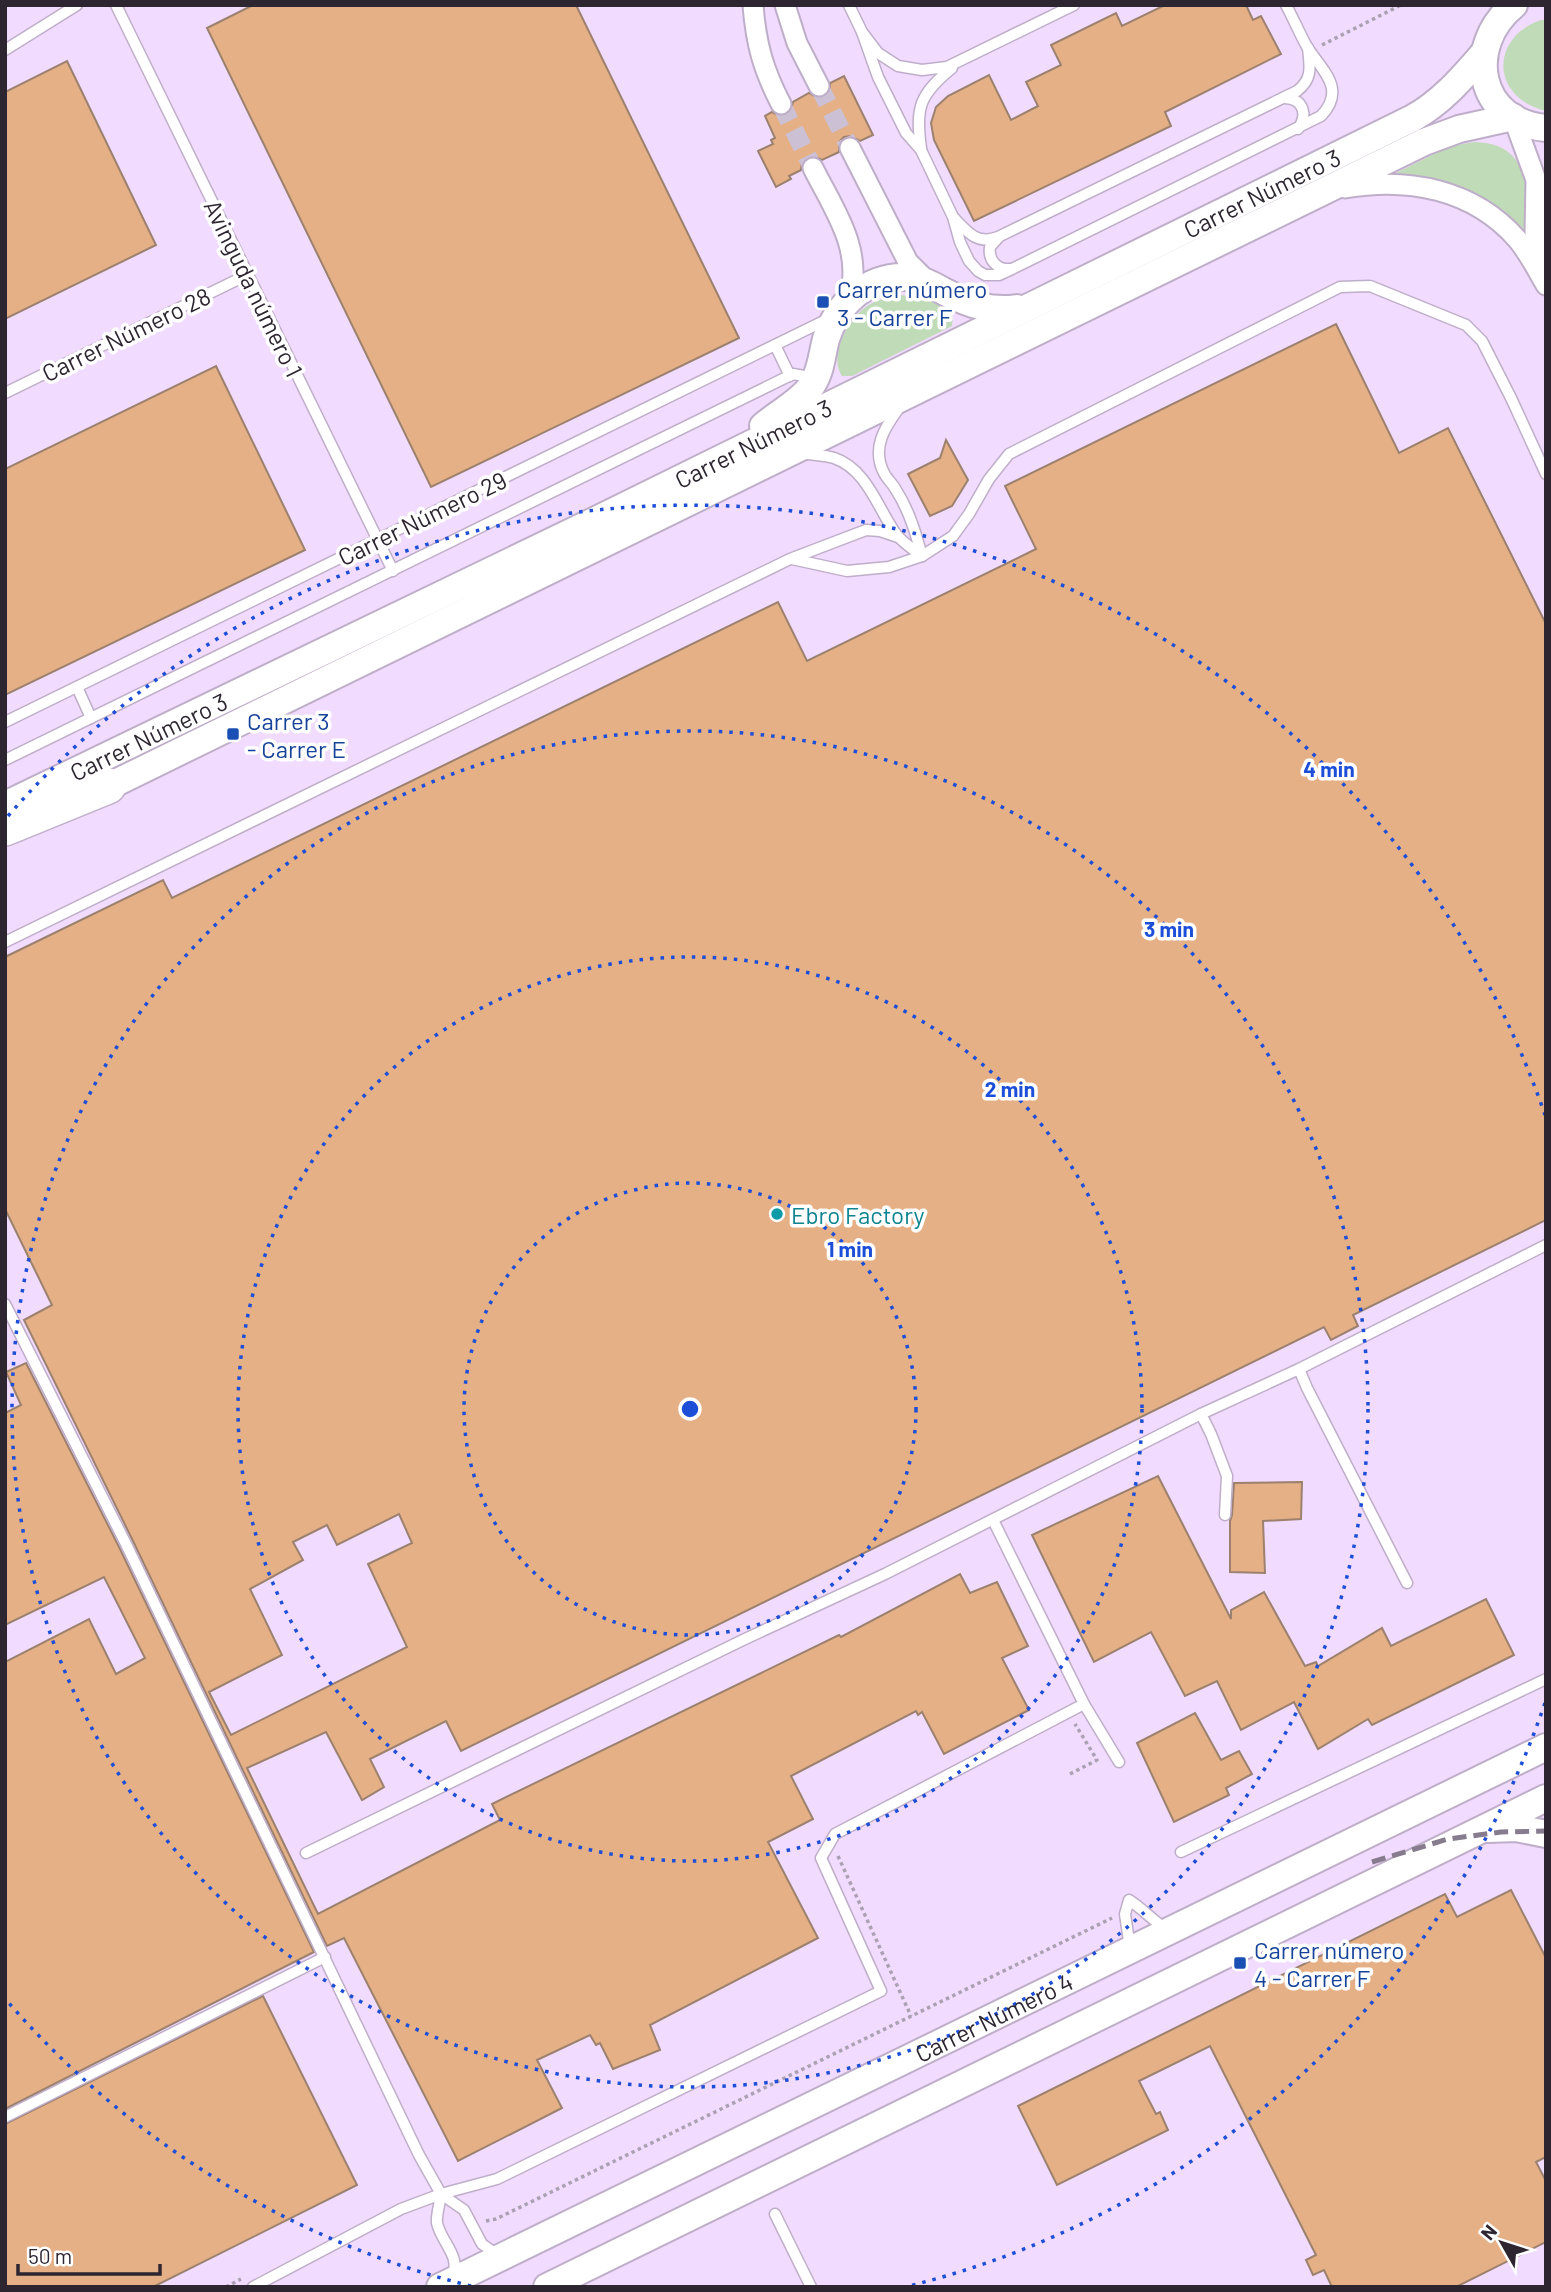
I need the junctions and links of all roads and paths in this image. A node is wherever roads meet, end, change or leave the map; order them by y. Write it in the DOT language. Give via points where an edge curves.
graph roads {
  1 [pos="77,5"];
  2 [pos="116,5"];
  3 [pos="753,5"];
  4 [pos="785,5"];
  5 [pos="849,5"];
  6 [pos="1074,5"];
  7 [pos="1286,5"];
  8 [pos="1401,5"];
  9 [pos="1514,5"];
  10 [pos="862,32"];
  11 [pos="1322,44"];
  12 [pos="1307,47"];
  13 [pos="5,50"];
  14 [pos="1483,54"];
  15 [pos="961,61"];
  16 [pos="819,86"];
  17 [pos="1283,99"];
  18 [pos="781,104"];
  19 [pos="1513,117"];
  20 [pos="1546,128"];
  21 [pos="1297,129"];
  22 [pos="850,148"];
  23 [pos="921,150"];
  24 [pos="813,168"];
  25 [pos="1323,191"];
  26 [pos="953,217"];
  27 [pos="998,237"];
  28 [pos="1012,269"];
  29 [pos="247,275"];
  30 [pos="927,282"];
  31 [pos="1546,284"];
  32 [pos="843,306"];
  33 [pos="1029,306"];
  34 [pos="775,345"];
  35 [pos="799,384"];
  36 [pos="5,393"];
  37 [pos="910,394"];
  38 [pos="792,452"];
  39 [pos="730,454"];
  40 [pos="1546,474"];
  41 [pos="898,537"];
  42 [pos="378,540"];
  43 [pos="922,556"];
  44 [pos="790,559"];
  45 [pos="393,570"];
  46 [pos="77,687"];
  47 [pos="91,718"];
  48 [pos="5,722"];
  49 [pos="5,760"];
  50 [pos="108,786"];
  51 [pos="5,805"];
  52 [pos="5,828"];
  53 [pos="5,841"];
  54 [pos="5,942"];
  55 [pos="1546,1245"];
  56 [pos="5,1304"];
  57 [pos="1298,1368"];
  58 [pos="1201,1414"];
  59 [pos="1225,1515"];
  60 [pos="993,1520"];
  61 [pos="1407,1584"];
  62 [pos="1546,1679"];
  63 [pos="1084,1704"];
  64 [pos="1064,1729"];
  65 [pos="1546,1746"];
  66 [pos="1546,1759"];
  67 [pos="1119,1762"];
  68 [pos="1509,1764"];
  69 [pos="1070,1774"];
  70 [pos="1546,1798"];
  71 [pos="1479,1830"];
  72 [pos="1546,1834"];
  73 [pos="834,1846"];
  74 [pos="1181,1852"];
  75 [pos="306,1853"];
  76 [pos="1126,1911"];
  77 [pos="1169,1930"];
  78 [pos="1130,1949"];
  79 [pos="325,1957"];
  80 [pos="911,2016"];
  81 [pos="5,2117"];
  82 [pos="441,2194"];
  83 [pos="775,2214"];
  84 [pos="484,2222"];
  85 [pos="503,2256"];
  86 [pos="443,2285"];
  87 [pos="254,2287"];
  88 [pos="547,2287"];
  89 [pos="811,2287"];
  1 -- 13 [label="lane"];
  2 -- 29 [label="lane, Avinguda número 1"];
  3 -- 18 [label="street" via="763,67"];
  4 -- 16 [label="street" via="797,43"];
  5 -- 10 [label="lane"];
  6 -- 15 [label="lane"];
  7 -- 12 [label="lane"];
  8 -- 11 [label="path"];
  9 -- 14 [label="main road, Carrer Número 3" via="1489,33"];
  10 -- 15 [label="lane" via="878,53 909,69 935,70"];
  10 -- 23 [label="lane" via="878,77 906,133"];
  12 -- 17 [label="lane" via="1309,79"];
  12 -- 21 [label="lane" via="1323,68 1333,95 1321,116"];
  14 -- 19 [label="main road" via="1491,94"];
  14 -- 33 [label="main road, Carrer Número 3" via="1430,108"];
  15 -- 23 [label="lane" via="924,98 917,120"];
  17 -- 21 [label="lane" via="1295,100 1303,108 1304,118"];
  17 -- 27 [label="lane"];
  19 -- 20 [label="main road"];
  19 -- 25 [label="main road, Carrer Número 3" via="1424,142"];
  19 -- 31 [label="street" via="1536,180 1535,233"];
  21 -- 28 [label="lane"];
  22 -- 30 [label="street" via="908,262"];
  23 -- 26 [label="lane"];
  24 -- 32 [label="street" via="851,248 855,277"];
  25 -- 31 [label="street" via="1399,183 1465,199 1518,240"];
  25 -- 37 [label="main road, Carrer Número 3"];
  26 -- 27 [label="lane" via="977,239"];
  26 -- 28 [label="lane" via="960,242 978,271 993,276"];
  27 -- 28 [label="lane" via="990,247 990,258 999,268"];
  29 -- 36 [label="lane, Carrer Número 28"];
  29 -- 42 [label="lane, Avinguda número 1"];
  30 -- 32 [label="main road" via="891,279 864,287"];
  30 -- 33 [label="main road" via="988,309"];
  32 -- 34 [label="lane, Carrer Número 29"];
  32 -- 35 [label="main road" via="831,326 817,374"];
  33 -- 39 [label="main road, Carrer Número 3"];
  34 -- 35 [label="lane"];
  34 -- 42 [label="lane, Carrer Número 29"];
  35 -- 39 [label="main road"];
  35 -- 45 [label="lane, Carrer Número 29"];
  37 -- 38 [label="main road, Carrer Número 3"];
  37 -- 43 [label="lane" via="883,429 878,446 882,470 906,510"];
  38 -- 41 [label="lane" via="835,458 848,466 870,488"];
  38 -- 50 [label="main road, Carrer Número 3"];
  39 -- 51 [label="main road, Carrer Número 3"];
  40 -- 43 [label="lane" via="1482,341 1466,325 1370,286 1340,287 1009,454 953,536"];
  41 -- 43 [label="lane"];
  41 -- 44 [label="lane" via="866,530"];
  42 -- 45 [label="lane, Avinguda número 1"];
  42 -- 46 [label="lane, Carrer Número 29"];
  43 -- 44 [label="lane" via="889,567 847,571"];
  44 -- 54 [label="lane"];
  45 -- 47 [label="lane, Carrer Número 29"];
  46 -- 47 [label="lane"];
  46 -- 48 [label="lane, Carrer Número 29"];
  47 -- 49 [label="lane, Carrer Número 29"];
  50 -- 52 [label="highway"];
  50 -- 53 [label="main road, Carrer Número 3"];
  55 -- 57 [label="lane"];
  56 -- 79 [label="lane"];
  57 -- 58 [label="lane"];
  57 -- 61 [label="lane"];
  58 -- 59 [label="lane" via="1227,1476"];
  58 -- 60 [label="lane"];
  60 -- 63 [label="lane"];
  60 -- 75 [label="lane"];
  62 -- 74 [label="lane"];
  63 -- 67 [label="lane"];
  63 -- 82 [label="lane" via="835,1834 821,1858 881,1991 497,2179"];
  64 -- 69 [label="path" via="1076,1723 1097,1760"];
  65 -- 68 [label="main road, Carrer Número 4"];
  66 -- 68 [label="main road"];
  68 -- 77 [label="main road, Carrer Número 4"];
  70 -- 71 [label="main road, Carrer Número 4"];
  71 -- 72 [label="main road" via="1516,1828"];
  71 -- 88 [label="main road, Carrer Número 4"];
  73 -- 80 [label="path"];
  76 -- 77 [label="lane" via="1129,1900"];
  76 -- 78 [label="lane"];
  76 -- 80 [label="path"];
  77 -- 78 [label="main road, Carrer Número 4"];
  78 -- 85 [label="main road, Carrer Número 4"];
  79 -- 81 [label="lane"];
  79 -- 82 [label="lane"];
  80 -- 84 [label="path"];
  82 -- 85 [label="lane" via="464,2210 482,2245"];
  82 -- 86 [label="lane" via="437,2222 454,2259 454,2273"];
  82 -- 87 [label="lane" via="401,2209"];
  83 -- 89 [label="lane"];
  85 -- 86 [label="main road, Carrer Número 4"];
}
